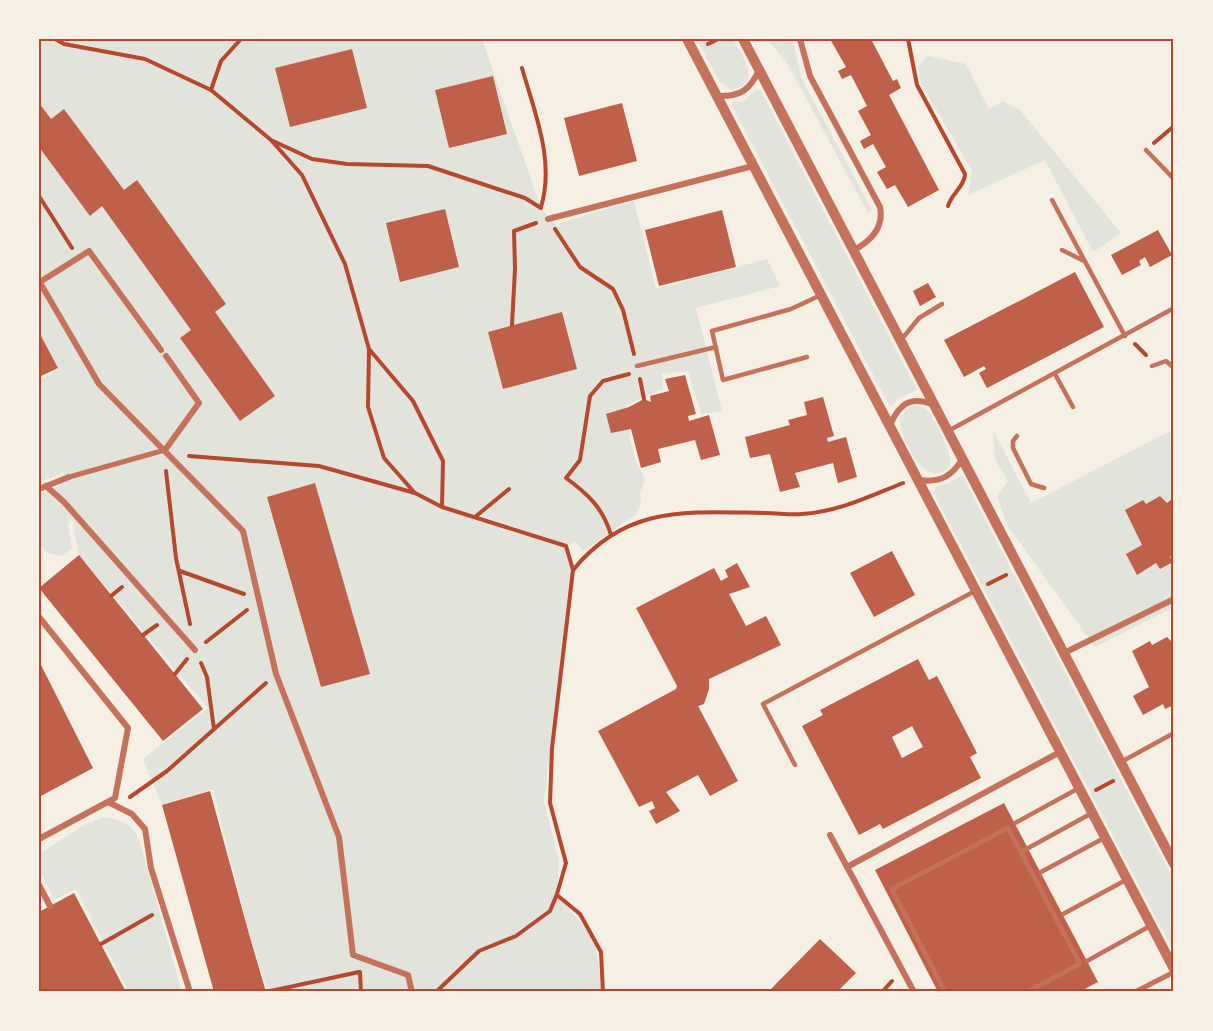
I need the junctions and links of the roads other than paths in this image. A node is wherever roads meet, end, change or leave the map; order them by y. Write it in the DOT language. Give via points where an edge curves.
graph roads {
  1 [pos="687,39"];
  2 [pos="743,39"];
  3 [pos="800,39"];
  4 [pos="759,70"];
  5 [pos="716,96"];
  6 [pos="1146,150"];
  7 [pos="753,166"];
  8 [pos="1174,179"];
  9 [pos="1052,200"];
  10 [pos="548,219"];
  11 [pos="854,250"];
  12 [pos="1062,250"];
  13 [pos="1086,262"];
  14 [pos="39,281"];
  15 [pos="821,295"];
  16 [pos="942,304"];
  17 [pos="1174,308"];
  18 [pos="1125,336"];
  19 [pos="901,340"];
  20 [pos="716,347"];
  21 [pos="161,350"];
  22 [pos="166,356"];
  23 [pos="807,357"];
  24 [pos="1152,366"];
  25 [pos="1174,368"];
  26 [pos="638,369"];
  27 [pos="1055,374"];
  28 [pos="935,405"];
  29 [pos="1073,407"];
  30 [pos="890,426"];
  31 [pos="948,430"];
  32 [pos="1017,436"];
  33 [pos="165,450"];
  34 [pos="963,458"];
  35 [pos="69,477"];
  36 [pos="918,480"];
  37 [pos="42,488"];
  38 [pos="1044,488"];
  39 [pos="977,590"];
  40 [pos="1174,599"];
  41 [pos="39,617"];
  42 [pos="195,650"];
  43 [pos="1064,653"];
  44 [pos="1174,733"];
  45 [pos="1060,752"];
  46 [pos="1121,762"];
  47 [pos="795,765"];
  48 [pos="1082,792"];
  49 [pos="108,802"];
  50 [pos="1092,813"];
  51 [pos="1015,823"];
  52 [pos="830,835"];
  53 [pos="1105,838"];
  54 [pos="39,839"];
  55 [pos="1021,852"];
  56 [pos="1174,864"];
  57 [pos="847,867"];
  58 [pos="1041,872"];
  59 [pos="1127,880"];
  60 [pos="39,885"];
  61 [pos="50,906"];
  62 [pos="1063,914"];
  63 [pos="1151,926"];
  64 [pos="1087,961"];
  65 [pos="1174,970"];
  66 [pos="190,992"];
  67 [pos="412,992"];
  68 [pos="914,992"];
  69 [pos="945,992"];
  70 [pos="1027,992"];
  71 [pos="1135,992"];
  1 -- 5 [label="street"];
  2 -- 4 [label="street"];
  3 -- 11 [label="street" via="810,76 882,214 876,232"];
  4 -- 5 [label="street" via="743,92"];
  4 -- 11 [label="street"];
  5 -- 7 [label="street"];
  6 -- 8 [label="lane"];
  7 -- 10 [label="street"];
  7 -- 15 [label="street"];
  9 -- 13 [label="lane"];
  11 -- 19 [label="street"];
  12 -- 13 [label="lane"];
  13 -- 18 [label="lane"];
  14 -- 21 [label="street" via="89,250"];
  14 -- 33 [label="street" via="99,384"];
  15 -- 20 [label="lane" via="791,309 712,331"];
  15 -- 30 [label="street"];
  16 -- 19 [label="lane" via="919,318"];
  17 -- 18 [label="lane"];
  18 -- 27 [label="lane"];
  19 -- 28 [label="street"];
  20 -- 23 [label="lane" via="723,380"];
  20 -- 26 [label="lane"];
  22 -- 33 [label="street" via="199,403"];
  24 -- 25 [label="lane" via="1166,361"];
  27 -- 29 [label="lane"];
  27 -- 31 [label="lane"];
  28 -- 30 [label="street" via="922,400 905,402"];
  28 -- 31 [label="street"];
  30 -- 36 [label="street"];
  31 -- 34 [label="street"];
  32 -- 38 [label="lane" via="1013,448 1026,475 1034,486"];
  33 -- 35 [label="street"];
  33 -- 67 [label="street" via="243,531 276,674 339,837 353,955 408,975"];
  34 -- 36 [label="street" via="944,479"];
  34 -- 43 [label="street"];
  35 -- 37 [label="street"];
  36 -- 39 [label="street"];
  37 -- 42 [label="street" via="64,502"];
  39 -- 45 [label="street"];
  39 -- 47 [label="lane" via="763,704"];
  40 -- 43 [label="street"];
  41 -- 49 [label="street" via="128,728 115,798"];
  43 -- 46 [label="street"];
  44 -- 46 [label="lane"];
  45 -- 48 [label="street"];
  45 -- 57 [label="street"];
  46 -- 56 [label="street"];
  48 -- 50 [label="street"];
  48 -- 51 [label="lane"];
  49 -- 54 [label="street"];
  49 -- 66 [label="street" via="132,814 145,829 151,868"];
  50 -- 53 [label="street"];
  50 -- 55 [label="lane"];
  52 -- 57 [label="street"];
  53 -- 58 [label="lane"];
  53 -- 59 [label="street"];
  55 -- 69 [label="lane" via="1008,828 892,889"];
  55 -- 70 [label="lane" via="1080,964"];
  57 -- 68 [label="street"];
  59 -- 62 [label="lane"];
  59 -- 63 [label="street"];
  60 -- 61 [label="street"];
  63 -- 64 [label="lane"];
  63 -- 65 [label="street"];
  65 -- 71 [label="street"];
}
